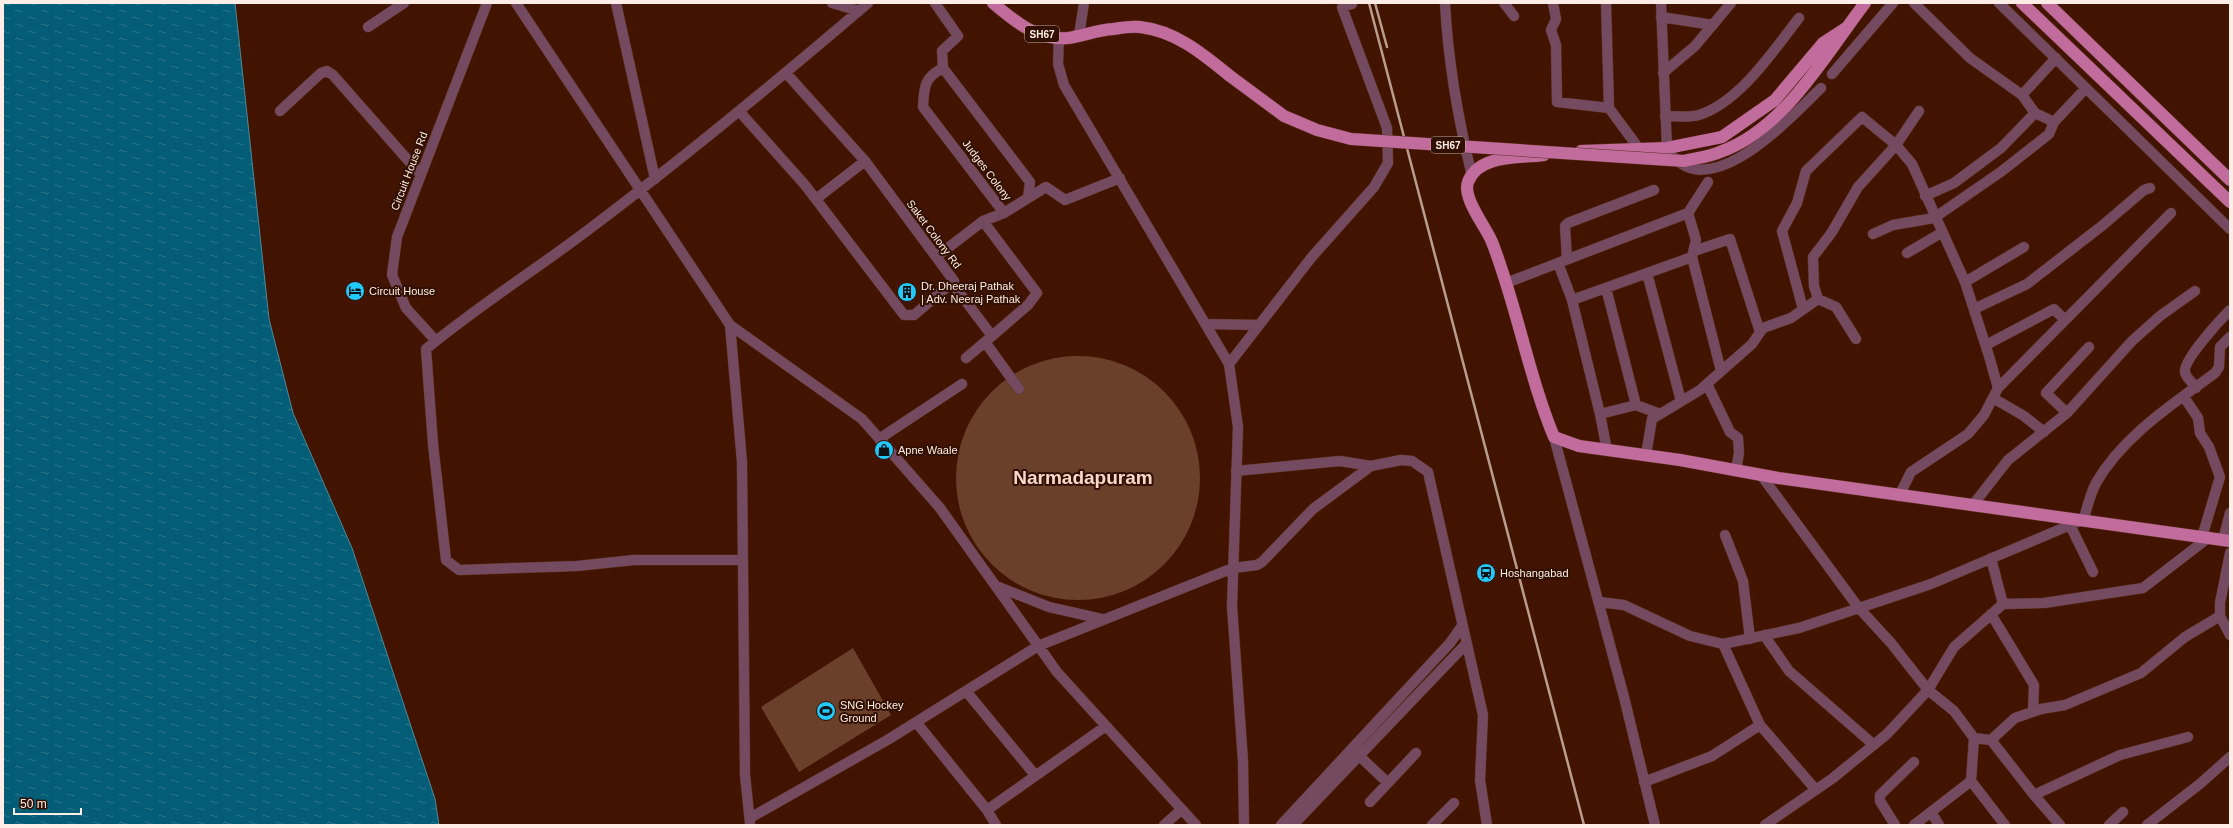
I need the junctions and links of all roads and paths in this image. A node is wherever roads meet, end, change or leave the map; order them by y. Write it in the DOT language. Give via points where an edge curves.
graph roads {
  1 [pos="404,3"];
  2 [pos="487,3"];
  3 [pos="516,3"];
  4 [pos="616,3"];
  5 [pos="832,3"];
  6 [pos="868,3"];
  7 [pos="935,3"];
  8 [pos="993,3"];
  9 [pos="1084,3"];
  10 [pos="1445,3"];
  11 [pos="1504,3"];
  12 [pos="1553,3"];
  13 [pos="1606,3"];
  14 [pos="1661,3"];
  15 [pos="1731,3"];
  16 [pos="1865,3"];
  17 [pos="1893,3"];
  18 [pos="1914,3"];
  19 [pos="1999,3"];
  20 [pos="2022,3"];
  21 [pos="2047,3"];
  22 [pos="1352,4"];
  23 [pos="859,11"];
  24 [pos="1514,16"];
  25 [pos="1661,17"];
  26 [pos="1798,18"];
  27 [pos="1713,25"];
  28 [pos="368,27"];
  29 [pos="1846,28"];
  30 [pos="1079,35"];
  31 [pos="1059,37"];
  32 [pos="2056,58"];
  33 [pos="943,68"];
  34 [pos="786,73"];
  35 [pos="1663,73"];
  36 [pos="1832,74"];
  37 [pos="1821,88"];
  38 [pos="2086,88"];
  39 [pos="2022,95"];
  40 [pos="1609,108"];
  41 [pos="280,111"];
  42 [pos="739,111"];
  43 [pos="1919,111"];
  44 [pos="2034,113"];
  45 [pos="1665,116"];
  46 [pos="2054,122"];
  47 [pos="1896,145"];
  48 [pos="1667,148"];
  49 [pos="1640,150"];
  50 [pos="865,161"];
  51 [pos="421,175"];
  52 [pos="1472,176"];
  53 [pos="1120,178"];
  54 [pos="655,179"];
  55 [pos="2230,180"];
  56 [pos="1708,182"];
  57 [pos="2150,188"];
  58 [pos="641,190"];
  59 [pos="1654,190"];
  60 [pos="1925,196"];
  61 [pos="1028,198"];
  62 [pos="816,200"];
  63 [pos="2230,202"];
  64 [pos="1004,213"];
  65 [pos="1688,213"];
  66 [pos="2171,213"];
  67 [pos="1934,218"];
  68 [pos="983,221"];
  69 [pos="2230,229"];
  70 [pos="1941,233"];
  71 [pos="1873,234"];
  72 [pos="2024,247"];
  73 [pos="1693,254"];
  74 [pos="1907,254"];
  75 [pos="936,257"];
  76 [pos="1563,261"];
  77 [pos="1647,273"];
  78 [pos="1965,282"];
  79 [pos="952,283"];
  80 [pos="1506,283"];
  81 [pos="1606,288"];
  82 [pos="2195,291"];
  83 [pos="1818,299"];
  84 [pos="1572,300"];
  85 [pos="1803,309"];
  86 [pos="1974,309"];
  87 [pos="2230,310"];
  88 [pos="2065,320"];
  89 [pos="1207,324"];
  90 [pos="730,325"];
  91 [pos="1259,325"];
  92 [pos="1760,332"];
  93 [pos="2230,337"];
  94 [pos="989,339"];
  95 [pos="1856,339"];
  96 [pos="436,341"];
  97 [pos="1986,345"];
  98 [pos="2089,347"];
  99 [pos="966,358"];
  100 [pos="1229,364"];
  101 [pos="1722,371"];
  102 [pos="962,384"];
  103 [pos="1707,384"];
  104 [pos="1998,388"];
  105 [pos="2196,388"];
  106 [pos="1019,389"];
  107 [pos="2184,397"];
  108 [pos="1993,398"];
  109 [pos="1681,401"];
  110 [pos="1636,405"];
  111 [pos="2067,413"];
  112 [pos="1600,414"];
  113 [pos="1660,414"];
  114 [pos="2044,432"];
  115 [pos="1554,437"];
  116 [pos="879,439"];
  117 [pos="1607,450"];
  118 [pos="1646,455"];
  119 [pos="1371,466"];
  120 [pos="1736,470"];
  121 [pos="1236,471"];
  122 [pos="1761,475"];
  123 [pos="1899,496"];
  124 [pos="1972,506"];
  125 [pos="2230,513"];
  126 [pos="2082,521"];
  127 [pos="2070,525"];
  128 [pos="1725,535"];
  129 [pos="2205,538"];
  130 [pos="2226,540"];
  131 [pos="2230,553"];
  132 [pos="1991,558"];
  133 [pos="742,560"];
  134 [pos="1233,568"];
  135 [pos="2093,572"];
  136 [pos="996,586"];
  137 [pos="1598,602"];
  138 [pos="2003,604"];
  139 [pos="1858,607"];
  140 [pos="1991,614"];
  141 [pos="2220,616"];
  142 [pos="1102,619"];
  143 [pos="1462,626"];
  144 [pos="1764,635"];
  145 [pos="2230,635"];
  146 [pos="1750,639"];
  147 [pos="1466,644"];
  148 [pos="1723,644"];
  149 [pos="1038,646"];
  150 [pos="1928,690"];
  151 [pos="966,691"];
  152 [pos="2033,712"];
  153 [pos="916,722"];
  154 [pos="1760,725"];
  155 [pos="1106,726"];
  156 [pos="2188,737"];
  157 [pos="1974,738"];
  158 [pos="1991,740"];
  159 [pos="1874,745"];
  160 [pos="1356,752"];
  161 [pos="1416,753"];
  162 [pos="2230,758"];
  163 [pos="1914,762"];
  164 [pos="1034,775"];
  165 [pos="1971,781"];
  166 [pos="1644,782"];
  167 [pos="1388,783"];
  168 [pos="1816,790"];
  169 [pos="2034,795"];
  170 [pos="1370,802"];
  171 [pos="1454,803"];
  172 [pos="987,810"];
  173 [pos="1181,810"];
  174 [pos="1931,812"];
  175 [pos="2122,812"];
  176 [pos="750,822"];
  177 [pos="996,825"];
  178 [pos="1164,825"];
  179 [pos="1196,825"];
  180 [pos="1244,825"];
  181 [pos="1281,825"];
  182 [pos="1293,825"];
  183 [pos="1432,825"];
  184 [pos="1487,825"];
  185 [pos="1655,825"];
  186 [pos="1765,825"];
  187 [pos="1896,825"];
  188 [pos="1914,825"];
  189 [pos="1940,825"];
  190 [pos="2005,825"];
  191 [pos="2060,825"];
  192 [pos="2109,825"];
  193 [pos="2147,825"];
  1 -- 28 [label="street"];
  2 -- 51 [label="street, Circuit House Rd"];
  3 -- 58 [label="street"];
  4 -- 54 [label="street"];
  5 -- 23 [label="street"];
  6 -- 23 [label="street"];
  7 -- 33 [label="street" via="958,36 942,52"];
  8 -- 31 [label="main road, SH67" via="1020,26 1046,36"];
  9 -- 30 [label="street"];
  10 -- 52 [label="street" via="1447,43 1460,128"];
  11 -- 24 [label="street"];
  12 -- 40 [label="street" via="1556,19 1551,30 1556,45 1557,102"];
  13 -- 40 [label="street"];
  14 -- 25 [label="street"];
  15 -- 27 [label="street"];
  16 -- 29 [label="main road, SH67"];
  17 -- 36 [label="street"];
  18 -- 39 [label="street" via="1970,58"];
  19 -- 32 [label="street"];
  20 -- 63 [label="main road"];
  21 -- 55 [label="main road"];
  22 -- 91 [label="street" via="1342,7 1387,128 1388,163 1374,187 1311,258"];
  23 -- 34 [label="street"];
  25 -- 27 [label="street"];
  25 -- 35 [label="street"];
  26 -- 45 [label="street" via="1763,64 1730,97 1699,115"];
  27 -- 35 [label="street" via="1695,46"];
  29 -- 30 [label="main road, SH67, bridge" via="1825,60 1790,102 1759,129 1719,153 1684,161 1351,138 1317,130 1284,116 1179,38 1140,27 1100,30"];
  29 -- 48 [label="main road" via="1823,42 1775,100 1756,115 1722,137"];
  30 -- 31 [label="main road, SH67"];
  31 -- 53 [label="street" via="1058,64 1064,85"];
  32 -- 38 [label="street"];
  32 -- 39 [label="street"];
  33 -- 61 [label="street, Judges Colony" via="1030,182"];
  33 -- 64 [label="street, Judges Colony" via="934,72 924,85 923,107"];
  34 -- 42 [label="street"];
  34 -- 50 [label="street, Saket Colony Rd"];
  35 -- 45 [label="street"];
  37 -- 48 [label="street" via="1765,141 1739,159 1719,167 1694,170 1672,157"];
  38 -- 46 [label="street"];
  38 -- 69 [label="street"];
  39 -- 44 [label="street"];
  40 -- 49 [label="street"];
  41 -- 51 [label="street" via="321,73 327,71"];
  42 -- 54 [label="street"];
  42 -- 62 [label="street, Saket Colony Rd"];
  43 -- 47 [label="street"];
  44 -- 46 [label="street"];
  44 -- 60 [label="street" via="2001,148 1954,183"];
  45 -- 48 [label="street"];
  46 -- 67 [label="street" via="2048,134 2007,168"];
  47 -- 60 [label="street" via="1912,164"];
  47 -- 83 [label="street" via="1858,187 1832,232 1813,257 1814,286"];
  47 -- 85 [label="street" via="1862,117 1806,171 1798,203 1782,232"];
  48 -- 49 [label="main road"];
  49 -- 52 [label="main road" via="1597,149 1492,161 1477,169"];
  50 -- 62 [label="street"];
  50 -- 75 [label="street, Saket Colony Rd"];
  51 -- 96 [label="street, Circuit House Rd" via="397,237 392,275 406,308"];
  52 -- 80 [label="main road" via="1468,182 1468,196 1492,241"];
  53 -- 61 [label="street" via="1065,200 1046,187"];
  53 -- 89 [label="street"];
  54 -- 58 [label="street"];
  56 -- 65 [label="street"];
  57 -- 86 [label="street" via="2144,190 2027,284"];
  58 -- 90 [label="street"];
  58 -- 96 [label="street" via="565,248 463,318"];
  59 -- 76 [label="street" via="1568,223 1565,226"];
  60 -- 67 [label="street"];
  61 -- 64 [label="street, Judges Colony"];
  62 -- 79 [label="street, Saket Colony Rd" via="904,315 914,315"];
  64 -- 68 [label="street"];
  65 -- 73 [label="street" via="1696,240"];
  65 -- 76 [label="street"];
  66 -- 88 [label="street"];
  67 -- 70 [label="street"];
  67 -- 71 [label="street" via="1893,225"];
  68 -- 75 [label="street"];
  68 -- 94 [label="street" via="1037,293 1028,306"];
  70 -- 74 [label="street"];
  70 -- 78 [label="street"];
  72 -- 78 [label="street"];
  73 -- 77 [label="street"];
  73 -- 92 [label="street" via="1730,239"];
  73 -- 101 [label="street"];
  75 -- 79 [label="street, Saket Colony Rd" via="954,281"];
  76 -- 80 [label="street"];
  76 -- 84 [label="street"];
  77 -- 81 [label="street"];
  77 -- 109 [label="street"];
  78 -- 86 [label="street"];
  79 -- 94 [label="street"];
  80 -- 115 [label="main road" via="1540,404"];
  81 -- 84 [label="street"];
  81 -- 110 [label="street"];
  82 -- 111 [label="street" via="2160,316 2132,341"];
  83 -- 85 [label="street"];
  83 -- 95 [label="street" via="1836,307"];
  84 -- 112 [label="street"];
  85 -- 92 [label="street" via="1791,318 1763,328"];
  86 -- 97 [label="street"];
  87 -- 105 [label="street" via="2205,337 2186,368 2186,375"];
  88 -- 97 [label="street" via="2054,309"];
  88 -- 104 [label="street"];
  89 -- 91 [label="street"];
  89 -- 100 [label="street"];
  90 -- 116 [label="street" via="862,419"];
  90 -- 133 [label="street" via="742,462"];
  91 -- 100 [label="street"];
  92 -- 101 [label="street" via="1752,344"];
  93 -- 105 [label="street" via="2220,347 2218,370"];
  94 -- 99 [label="street"];
  94 -- 106 [label="street"];
  96 -- 133 [label="street" via="426,349 433,444 446,560 459,570 577,566 634,560"];
  97 -- 104 [label="street"];
  98 -- 111 [label="street" via="2046,393"];
  100 -- 121 [label="street" via="1238,427"];
  101 -- 103 [label="street"];
  102 -- 116 [label="street"];
  103 -- 109 [label="street"];
  103 -- 120 [label="street" via="1730,432 1738,438"];
  104 -- 108 [label="street"];
  105 -- 107 [label="street"];
  107 -- 126 [label="street" via="2114,456 2095,484"];
  107 -- 129 [label="street" via="2198,418 2199,431 2209,447 2220,477"];
  108 -- 114 [label="street" via="2024,416"];
  108 -- 123 [label="street" via="1984,415 1968,434 1911,472"];
  109 -- 113 [label="street"];
  110 -- 112 [label="street"];
  110 -- 113 [label="street"];
  111 -- 114 [label="street"];
  112 -- 117 [label="street"];
  113 -- 118 [label="street" via="1652,419"];
  114 -- 124 [label="street" via="2008,460"];
  115 -- 117 [label="main road" via="1579,446"];
  115 -- 137 [label="street"];
  116 -- 136 [label="street" via="940,508"];
  117 -- 118 [label="main road"];
  118 -- 120 [label="main road"];
  119 -- 121 [label="street" via="1340,461"];
  119 -- 134 [label="street" via="1313,509 1262,562"];
  119 -- 143 [label="street" via="1401,460 1412,461 1428,472"];
  120 -- 122 [label="main road"];
  121 -- 134 [label="street"];
  122 -- 123 [label="main road"];
  122 -- 139 [label="street"];
  123 -- 124 [label="main road"];
  124 -- 126 [label="main road"];
  125 -- 130 [label="street"];
  126 -- 127 [label="street"];
  126 -- 129 [label="main road"];
  127 -- 132 [label="street"];
  127 -- 135 [label="street"];
  128 -- 146 [label="street" via="1743,581"];
  129 -- 130 [label="main road"];
  129 -- 138 [label="street" via="2143,588 2044,603"];
  131 -- 141 [label="street" via="2220,603"];
  132 -- 138 [label="street"];
  132 -- 139 [label="street" via="1931,584"];
  133 -- 176 [label="street" via="745,776"];
  134 -- 142 [label="street"];
  134 -- 180 [label="street" via="1232,606 1243,761"];
  136 -- 142 [label="street" via="1049,607"];
  136 -- 149 [label="street"];
  137 -- 148 [label="street" via="1624,605 1690,636"];
  137 -- 166 [label="street"];
  138 -- 140 [label="street"];
  139 -- 144 [label="street" via="1799,628"];
  139 -- 150 [label="street" via="1891,643"];
  140 -- 150 [label="street" via="1954,647"];
  140 -- 152 [label="street" via="2034,685"];
  141 -- 145 [label="street"];
  141 -- 152 [label="street" via="2185,637 2141,673 2065,705"];
  142 -- 149 [label="street"];
  143 -- 147 [label="street"];
  143 -- 160 [label="street"];
  144 -- 146 [label="street"];
  144 -- 159 [label="street" via="1788,670"];
  146 -- 148 [label="street"];
  147 -- 160 [label="street"];
  147 -- 184 [label="street" via="1483,715 1480,780"];
  148 -- 154 [label="street"];
  149 -- 151 [label="street"];
  149 -- 155 [label="street" via="1057,672"];
  150 -- 157 [label="street" via="1954,711"];
  150 -- 159 [label="street"];
  151 -- 153 [label="street"];
  151 -- 164 [label="street"];
  152 -- 158 [label="street" via="2015,718"];
  153 -- 172 [label="street"];
  153 -- 176 [label="street"];
  154 -- 166 [label="street" via="1712,756"];
  154 -- 168 [label="street"];
  155 -- 164 [label="street"];
  155 -- 173 [label="street"];
  156 -- 169 [label="street" via="2120,754"];
  157 -- 158 [label="street"];
  157 -- 165 [label="street"];
  158 -- 169 [label="street"];
  159 -- 168 [label="street"];
  160 -- 167 [label="street"];
  160 -- 181 [label="street"];
  160 -- 182 [label="street"];
  161 -- 167 [label="street"];
  162 -- 193 [label="street"];
  163 -- 187 [label="street" via="1880,795 1880,801"];
  164 -- 172 [label="street"];
  165 -- 174 [label="street"];
  165 -- 190 [label="street"];
  166 -- 185 [label="street"];
  167 -- 170 [label="street"];
  168 -- 186 [label="street"];
  169 -- 191 [label="street"];
  171 -- 183 [label="street"];
  172 -- 177 [label="street"];
  173 -- 178 [label="street"];
  173 -- 179 [label="street"];
  174 -- 188 [label="street"];
  174 -- 189 [label="street"];
  175 -- 192 [label="street"];
}
